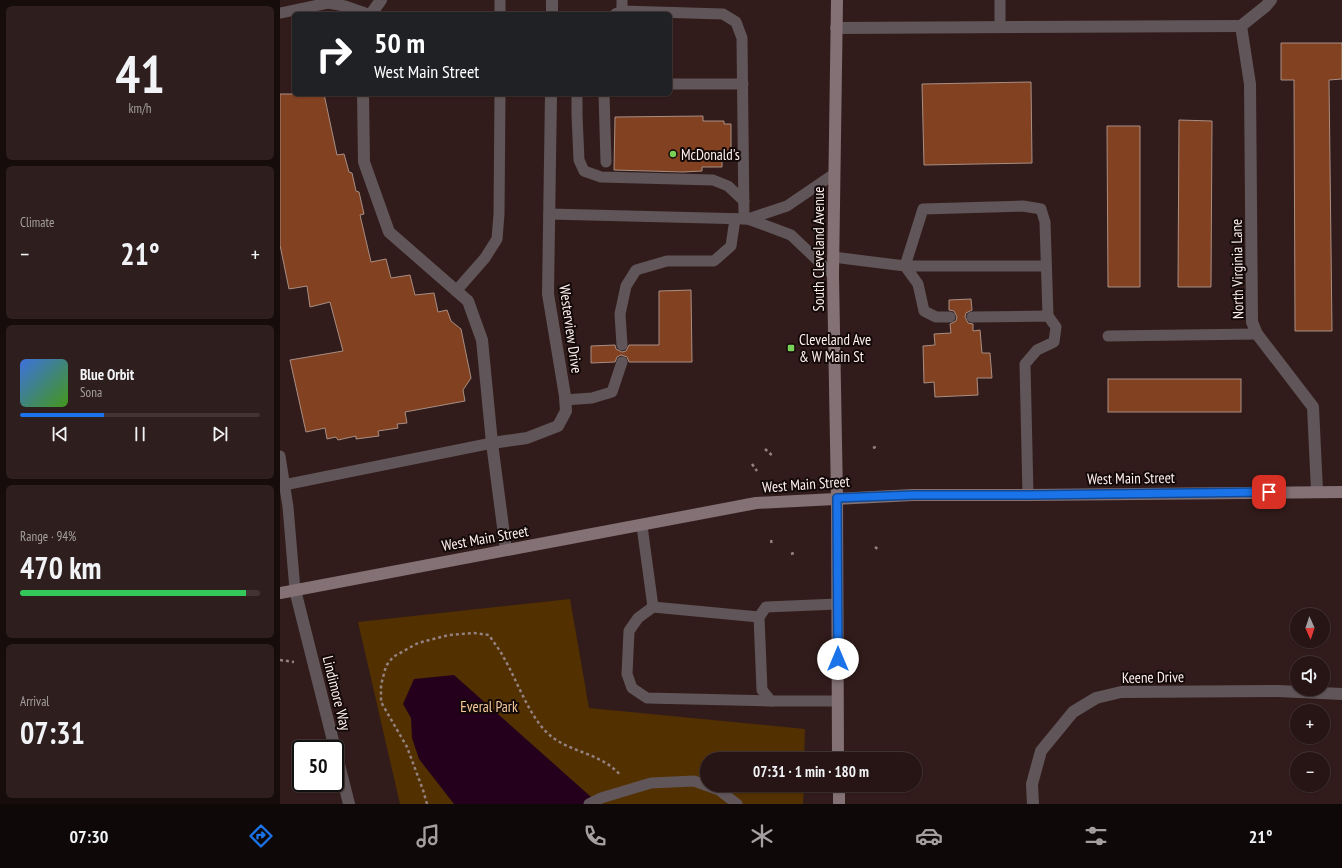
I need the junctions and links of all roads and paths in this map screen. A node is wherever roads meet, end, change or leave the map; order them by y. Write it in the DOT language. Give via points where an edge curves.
graph roads {
  1 [pos="381,0"];
  2 [pos="500,0"];
  3 [pos="552,0"];
  4 [pos="837,0"];
  5 [pos="1000,0"];
  6 [pos="1271,0"];
  7 [pos="620,8"];
  8 [pos="362,12"];
  9 [pos="372,12"];
  10 [pos="500,12"];
  11 [pos="552,12"];
  12 [pos="280,13"];
  13 [pos="1241,26"];
  14 [pos="1000,27"];
  15 [pos="836,28"];
  16 [pos="672,84"];
  17 [pos="743,84"];
  18 [pos="363,96"];
  19 [pos="500,96"];
  20 [pos="551,96"];
  21 [pos="577,96"];
  22 [pos="604,96"];
  23 [pos="606,162"];
  24 [pos="834,174"];
  25 [pos="744,201"];
  26 [pos="549,214"];
  27 [pos="742,219"];
  28 [pos="833,257"];
  29 [pos="905,266"];
  30 [pos="1046,266"];
  31 [pos="833,275"];
  32 [pos="456,291"];
  33 [pos="1048,316"];
  34 [pos="950,317"];
  35 [pos="972,317"];
  36 [pos="1257,334"];
  37 [pos="1108,336"];
  38 [pos="622,345"];
  39 [pos="622,362"];
  40 [pos="565,400"];
  41 [pos="492,443"];
  42 [pos="878,446"];
  43 [pos="873,448"];
  44 [pos="765,449"];
  45 [pos="280,456"];
  46 [pos="774,457"];
  47 [pos="752,464"];
  48 [pos="757,471"];
  49 [pos="284,485"];
  50 [pos="1317,491"];
  51 [pos="1342,492"];
  52 [pos="1028,495"];
  53 [pos="837,498"];
  54 [pos="284,508"];
  55 [pos="642,526"];
  56 [pos="771,540"];
  57 [pos="772,545"];
  58 [pos="875,547"];
  59 [pos="506,550"];
  60 [pos="879,550"];
  61 [pos="295,590"];
  62 [pos="280,593"];
  63 [pos="837,604"];
  64 [pos="653,607"];
  65 [pos="759,617"];
  66 [pos="280,660"];
  67 [pos="294,662"];
  68 [pos="1342,694"];
  69 [pos="771,701"];
  70 [pos="838,701"];
  71 [pos="838,752"];
  72 [pos="632,789"];
  73 [pos="839,792"];
  74 [pos="349,804"];
  75 [pos="427,804"];
  76 [pos="589,804"];
  77 [pos="737,804"];
  78 [pos="839,804"];
  79 [pos="1033,804"];
  1 -- 9 [label="street"];
  2 -- 10 [label="lane"];
  3 -- 11 [label="street"];
  4 -- 15 [label="main road, South Cleveland Avenue"];
  5 -- 14 [label="lane"];
  6 -- 13 [label="street"];
  7 -- 17 [label="lane" via="723,14 730,18 736,22 742,38"];
  8 -- 12 [label="lane" via="328,3"];
  13 -- 14 [label="street"];
  13 -- 36 [label="street, North Virginia Lane" via="1250,84 1252,322"];
  14 -- 15 [label="street"];
  15 -- 24 [label="main road, South Cleveland Avenue"];
  16 -- 17 [label="lane"];
  17 -- 25 [label="lane"];
  18 -- 32 [label="street" via="364,162 389,232"];
  19 -- 32 [label="lane" via="499,214 496,239 485,258"];
  20 -- 26 [label="street, Westerview Drive"];
  21 -- 25 [label="lane" via="579,160 584,171 601,177 714,180 728,186"];
  22 -- 23 [label="lane"];
  24 -- 27 [label="lane" via="787,206"];
  24 -- 28 [label="main road, South Cleveland Avenue"];
  25 -- 27 [label="lane"];
  26 -- 27 [label="lane"];
  26 -- 40 [label="street, Westerview Drive" via="548,294"];
  27 -- 31 [label="lane" via="791,235"];
  27 -- 38 [label="lane" via="731,246 714,260 667,261 636,270 626,286 620,314"];
  28 -- 29 [label="lane"];
  28 -- 31 [label="main road, South Cleveland Avenue"];
  29 -- 30 [label="lane"];
  29 -- 30 [label="lane" via="923,209 1023,206 1041,209 1045,222"];
  29 -- 34 [label="lane" via="918,284 924,311 936,317"];
  30 -- 33 [label="lane"];
  31 -- 53 [label="main road, South Cleveland Avenue"];
  32 -- 41 [label="street" via="468,301 482,340"];
  33 -- 35 [label="lane"];
  33 -- 52 [label="lane" via="1056,328 1054,342 1037,350 1025,364"];
  36 -- 37 [label="lane"];
  36 -- 50 [label="street, North Virginia Lane" via="1313,408"];
  39 -- 40 [label="lane" via="612,392 592,398"];
  40 -- 41 [label="street, Westerview Drive" via="566,411 558,426 527,438"];
  41 -- 49 [label="lane"];
  41 -- 59 [label="street"];
  42 -- 43 [label="path"];
  44 -- 46 [label="path"];
  45 -- 49 [label="lane"];
  47 -- 48 [label="path"];
  49 -- 54 [label="lane"];
  50 -- 51 [label="main road, West Main Street"];
  50 -- 52 [label="main road, West Main Street"];
  52 -- 53 [label="main road, West Main Street"];
  53 -- 55 [label="main road, West Main Street" via="756,503"];
  53 -- 63 [label="main road, South Cleveland Avenue"];
  54 -- 61 [label="lane"];
  55 -- 59 [label="main road, West Main Street"];
  55 -- 64 [label="lane"];
  56 -- 57 [label="path"];
  58 -- 60 [label="path"];
  59 -- 61 [label="main road, West Main Street"];
  61 -- 62 [label="main road, West Main Street"];
  61 -- 74 [label="street, Lindimore Way"];
  63 -- 65 [label="lane" via="766,607"];
  63 -- 70 [label="main road, South Cleveland Avenue"];
  64 -- 65 [label="lane"];
  64 -- 69 [label="lane" via="638,618 629,631 628,674 632,688 647,698"];
  65 -- 69 [label="lane" via="762,690"];
  66 -- 67 [label="path"];
  68 -- 79 [label="street, Keene Drive" via="1121,692 1096,698 1073,712 1041,751 1032,784"];
  69 -- 70 [label="lane"];
  70 -- 71 [label="main road, South Cleveland Avenue"];
  72 -- 75 [label="path" via="618,772 596,756 568,746 551,736 527,704 504,658 489,635 449,635 418,643 393,657 386,666 381,685 381,702 407,747"];
  72 -- 76 [label="lane"];
  72 -- 77 [label="lane" via="651,783 694,781 719,790"];
  73 -- 78 [label="main road"];
}
